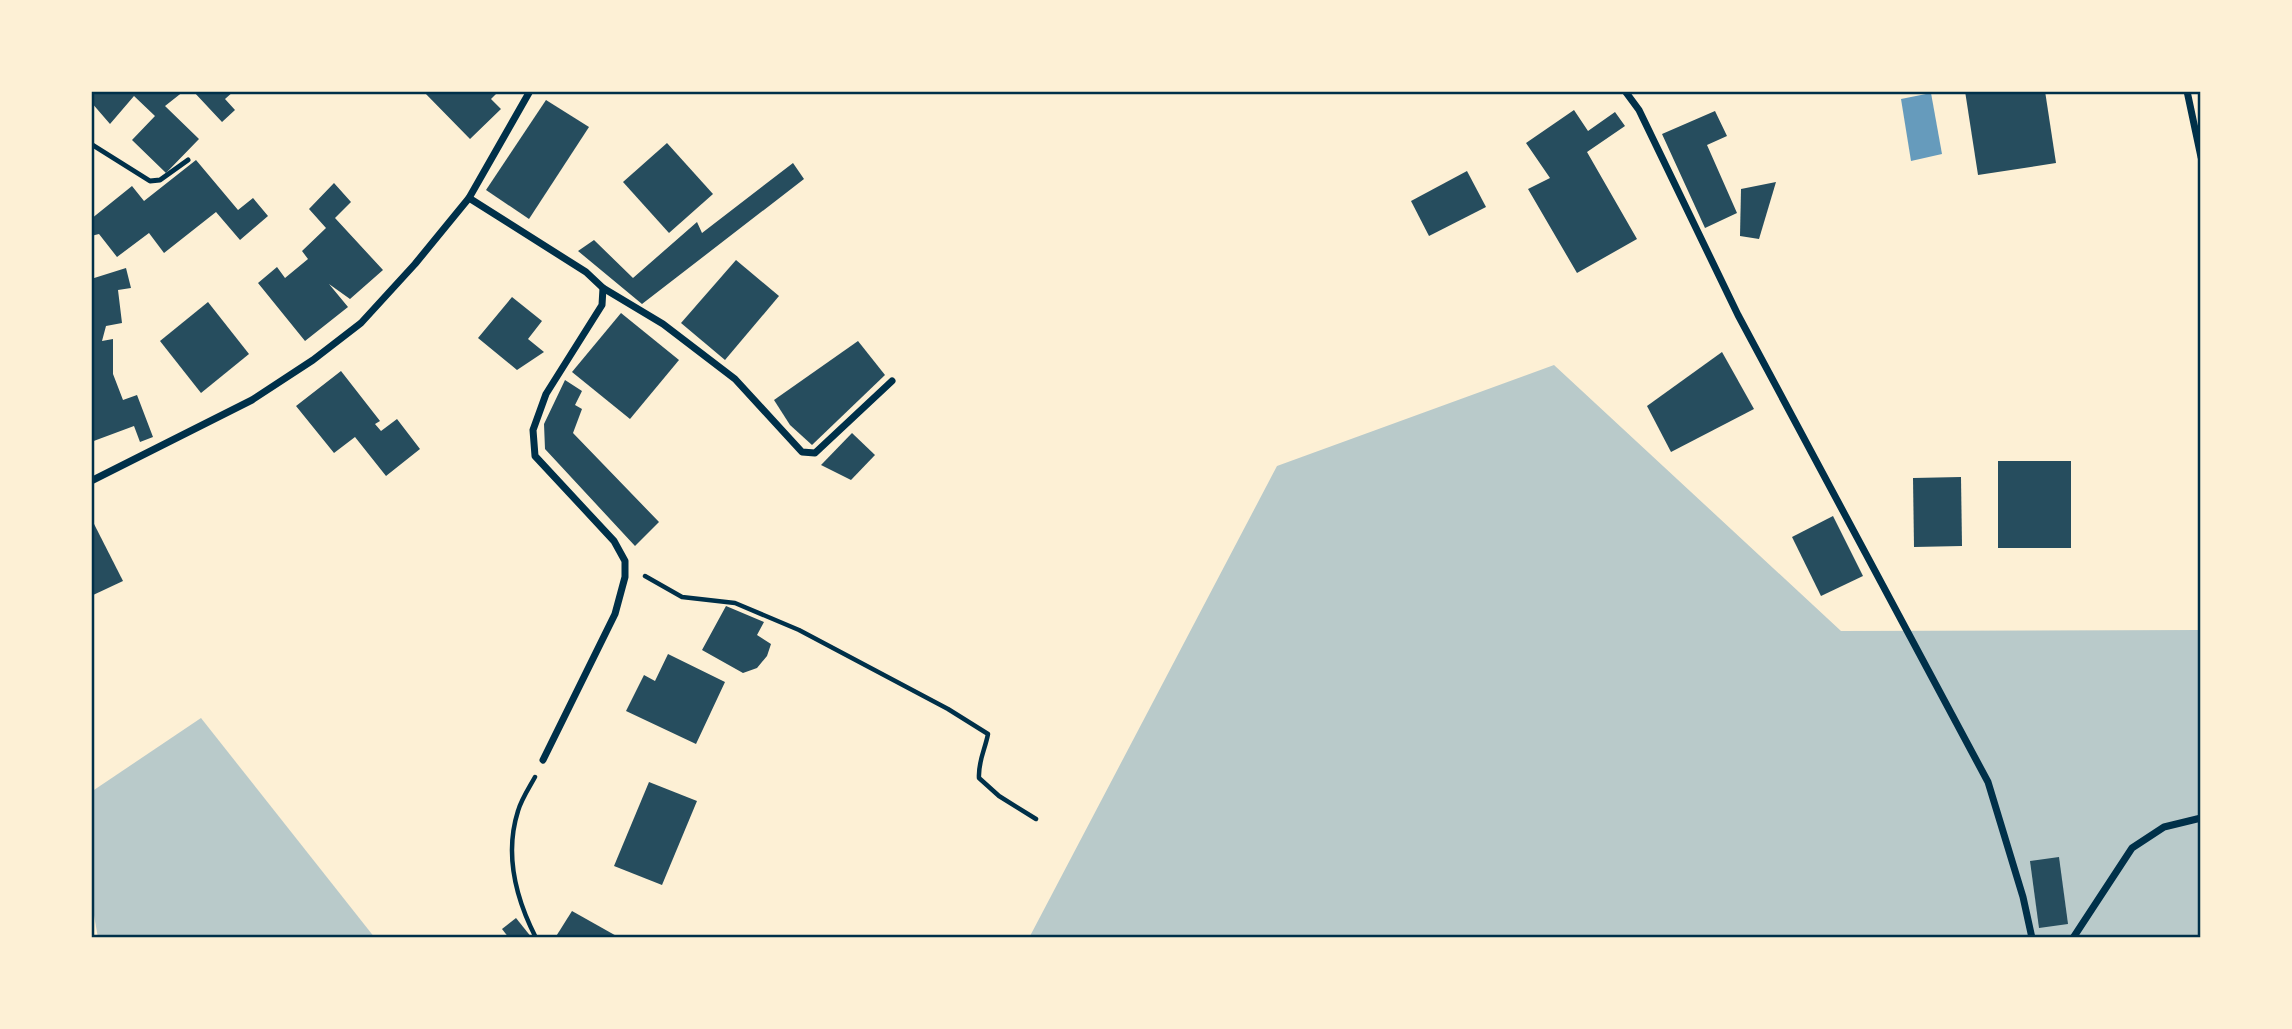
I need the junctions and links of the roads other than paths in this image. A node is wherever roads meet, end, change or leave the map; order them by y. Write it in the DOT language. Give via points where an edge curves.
graph roads {
  1 [pos="530,91"];
  2 [pos="1625,91"];
  3 [pos="2187,91"];
  4 [pos="91,144"];
  5 [pos="2201,157"];
  6 [pos="188,160"];
  7 [pos="469,198"];
  8 [pos="603,288"];
  9 [pos="892,381"];
  10 [pos="91,481"];
  11 [pos="543,760"];
  12 [pos="2201,818"];
  13 [pos="2032,938"];
  14 [pos="2073,938"];
  1 -- 7 [label="street"];
  2 -- 13 [label="street" via="1639,110 1738,315 1988,782"];
  3 -- 5 [label="street"];
  4 -- 6 [label="lane" via="150,181 160,180"];
  7 -- 8 [label="street"];
  7 -- 10 [label="street" via="361,323 313,360 252,400"];
  8 -- 9 [label="street" via="663,324 735,379 802,452 815,453"];
  8 -- 11 [label="street" via="602,305 547,394 533,430 536,456 614,541 625,561 625,577 615,614"];
  12 -- 14 [label="street" via="2164,827 2132,848"];
}
